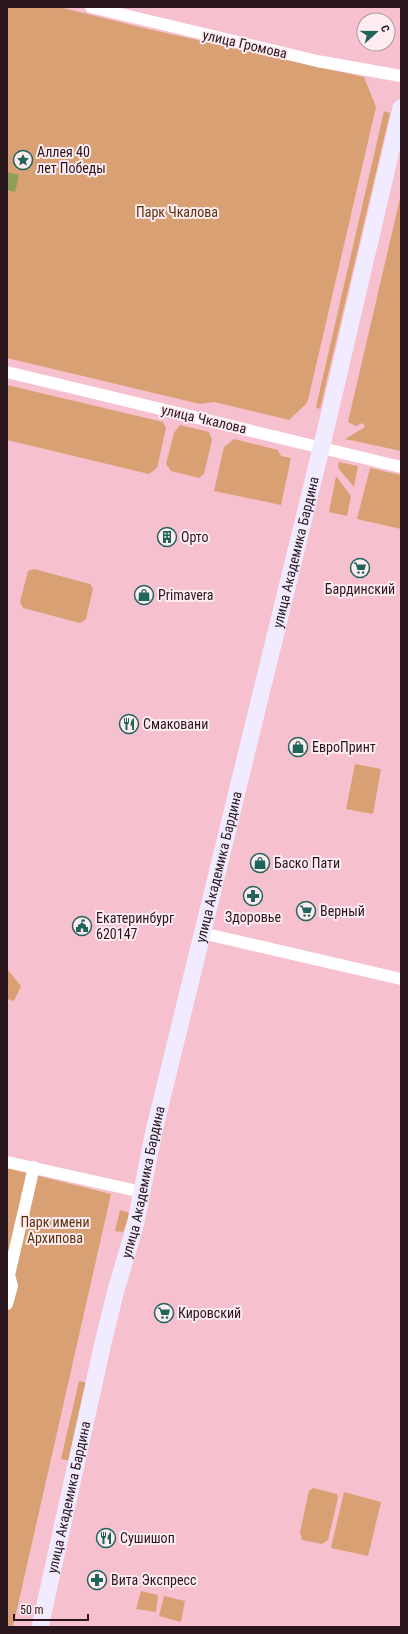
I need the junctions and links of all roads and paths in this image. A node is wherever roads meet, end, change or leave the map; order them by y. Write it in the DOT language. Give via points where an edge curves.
graph roads {
  1 [pos="90,7"];
  2 [pos="401,76"];
  3 [pos="401,108"];
  4 [pos="7,372"];
  5 [pos="321,448"];
  6 [pos="401,467"];
  7 [pos="202,933"];
  8 [pos="401,979"];
  9 [pos="7,1162"];
  10 [pos="34,1167"];
  11 [pos="142,1192"];
  12 [pos="8,1277"];
  13 [pos="7,1304"];
  14 [pos="40,1627"];
  1 -- 2 [label="street, улица Громова" via="317,61"];
  3 -- 5 [label="street, улица Академика Бардина"];
  4 -- 5 [label="street, улица Чкалова"];
  5 -- 6 [label="street, улица Чкалова"];
  5 -- 7 [label="street, улица Академика Бардина"];
  7 -- 8 [label="street"];
  7 -- 11 [label="street, улица Академика Бардина" via="154,1130"];
  9 -- 10 [label="street"];
  10 -- 11 [label="street"];
  10 -- 12 [label="street"];
  11 -- 14 [label="street, улица Академика Бардина" via="132,1242 116,1290 103,1343"];
  12 -- 13 [label="street" via="12,1286"];
}
